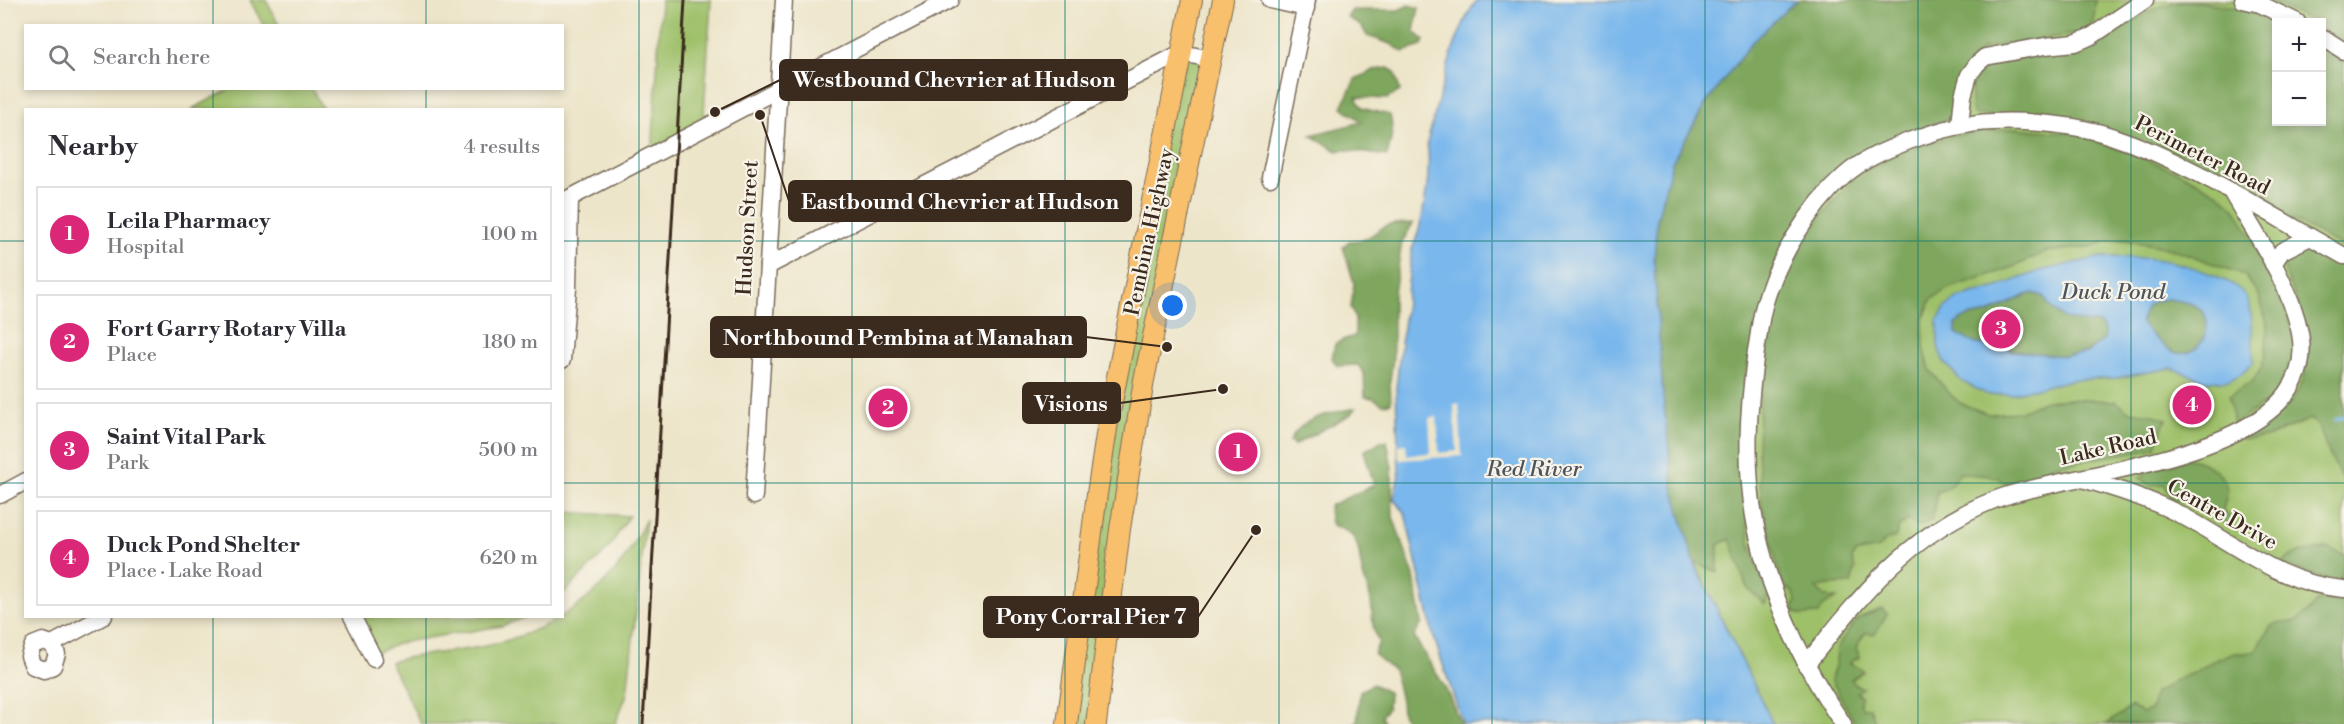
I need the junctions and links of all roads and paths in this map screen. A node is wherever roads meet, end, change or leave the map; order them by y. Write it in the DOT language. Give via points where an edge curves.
graph roads {
  1 [pos="784,0"];
  2 [pos="950,0"];
  3 [pos="1192,0"];
  4 [pos="1223,0"];
  5 [pos="1270,0"];
  6 [pos="2145,0"];
  7 [pos="2243,0"];
  8 [pos="1306,4"];
  9 [pos="2289,18"];
  10 [pos="2326,40"];
  11 [pos="2344,51"];
  12 [pos="1181,53"];
  13 [pos="1211,59"];
  14 [pos="779,89"];
  15 [pos="1960,124"];
  16 [pos="1270,178"];
  17 [pos="2232,194"];
  18 [pos="566,200"];
  19 [pos="1149,217"];
  20 [pos="1177,223"];
  21 [pos="2310,237"];
  22 [pos="2344,256"];
  23 [pos="2273,264"];
  24 [pos="768,266"];
  25 [pos="564,336"];
  26 [pos="2079,478"];
  27 [pos="24,482"];
  28 [pos="0,495"];
  29 [pos="754,496"];
  30 [pos="2344,589"];
  31 [pos="100,618"];
  32 [pos="353,618"];
  33 [pos="52,644"];
  34 [pos="374,659"];
  35 [pos="1806,665"];
  36 [pos="1067,724"];
  37 [pos="1096,724"];
  38 [pos="1843,724"];
  1 -- 14 [label="street, Hudson Street"];
  2 -- 14 [label="street"];
  3 -- 12 [label="main road, Pembina Highway"];
  4 -- 13 [label="main road, Pembina Highway"];
  5 -- 8 [label="street"];
  6 -- 15 [label="street" via="2092,36 2074,43 1985,57 1969,75"];
  7 -- 9 [label="street"];
  8 -- 16 [label="street"];
  10 -- 11 [label="street"];
  12 -- 13 [label="street"];
  12 -- 19 [label="main road, Pembina Highway"];
  12 -- 24 [label="street"];
  13 -- 20 [label="main road, Pembina Highway"];
  14 -- 18 [label="street"];
  14 -- 24 [label="street, Hudson Street"];
  15 -- 17 [label="street, Perimeter Road" via="2025,123 2108,135 2178,164"];
  15 -- 35 [label="street, Perimeter Road" via="1875,154 1844,176 1785,253 1763,307 1748,421 1750,489 1769,575"];
  17 -- 21 [label="street, Perimeter Road"];
  17 -- 23 [label="street, Lake Road"];
  18 -- 25 [label="street" via="568,288"];
  19 -- 20 [label="main road"];
  19 -- 36 [label="main road, Pembina Highway" via="1108,422"];
  20 -- 37 [label="main road, Pembina Highway" via="1133,440"];
  21 -- 22 [label="street, Perimeter Road"];
  21 -- 23 [label="street" via="2282,251"];
  23 -- 26 [label="street, Lake Road" via="2300,333 2300,369 2284,398 2259,419 2227,437 2165,459"];
  24 -- 29 [label="street, Hudson Street"];
  26 -- 30 [label="street, Centre Drive" via="2142,496 2266,566 2303,582"];
  26 -- 35 [label="street, Lake Road" via="1993,500 1910,548 1879,577"];
  27 -- 28 [label="street"];
  31 -- 33 [label="street"];
  32 -- 34 [label="street"];
  35 -- 38 [label="street, Perimeter Road"];
}
